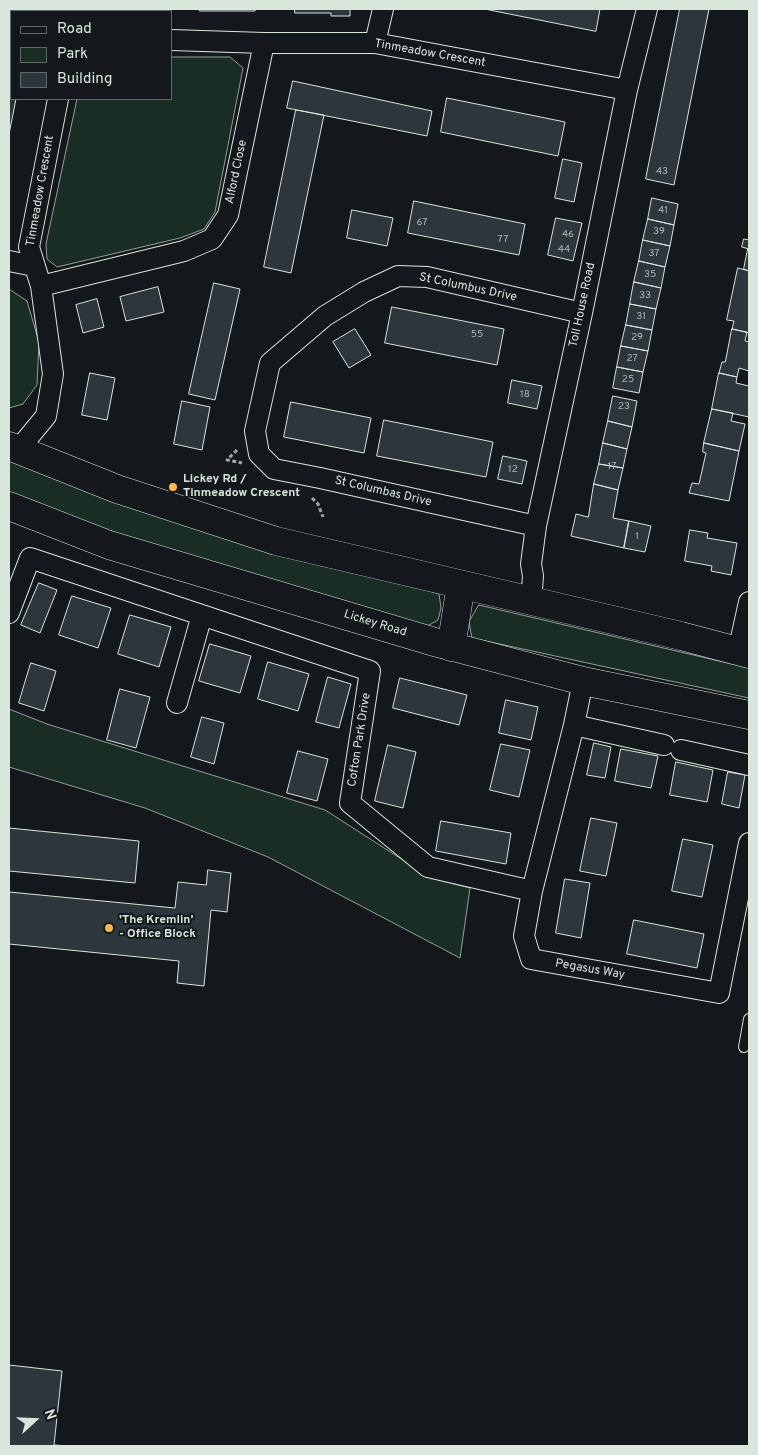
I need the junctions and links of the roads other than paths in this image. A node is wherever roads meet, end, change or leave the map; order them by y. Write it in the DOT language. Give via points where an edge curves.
graph roads {
  1 [pos="384,9"];
  2 [pos="647,9"];
  3 [pos="172,40"];
  4 [pos="264,43"];
  5 [pos="375,43"];
  6 [pos="627,90"];
  7 [pos="58,100"];
  8 [pos="9,261"];
  9 [pos="34,266"];
  10 [pos="40,286"];
  11 [pos="582,313"];
  12 [pos="255,430"];
  13 [pos="13,448"];
  14 [pos="9,506"];
  15 [pos="536,526"];
  16 [pos="461,585"];
  17 [pos="531,602"];
  18 [pos="749,602"];
  19 [pos="9,612"];
  20 [pos="202,615"];
  21 [pos="451,647"];
  22 [pos="744,653"];
  23 [pos="583,681"];
  24 [pos="177,704"];
  25 [pos="749,715"];
  26 [pos="574,725"];
  27 [pos="749,765"];
  28 [pos="749,843"];
  29 [pos="532,891"];
  30 [pos="749,1018"];
  31 [pos="744,1047"];
  1 -- 5 [label="street"];
  2 -- 6 [label="street, Toll House Road"];
  3 -- 4 [label="street, Tinmeadow Crescent"];
  4 -- 5 [label="street, Tinmeadow Crescent"];
  4 -- 10 [label="street, Alford Close" via="228,214 212,239 184,251"];
  5 -- 6 [label="street, Tinmeadow Crescent"];
  6 -- 11 [label="street, Toll House Road"];
  7 -- 9 [label="street, Tinmeadow Crescent" via="29,247"];
  8 -- 9 [label="street"];
  9 -- 10 [label="street, Tinmeadow Crescent"];
  10 -- 13 [label="street, Tinmeadow Crescent" via="53,374 46,416"];
  11 -- 12 [label="street, St Columbus Drive" via="426,277 398,276 325,316 270,363"];
  11 -- 15 [label="street, Toll House Road"];
  12 -- 15 [label="street, St Columbas Drive" via="258,454 274,469"];
  13 -- 16 [label="main road" via="117,489 276,541"];
  14 -- 21 [label="main road, Lickey Road" via="109,545"];
  15 -- 17 [label="street, Toll House Road"];
  16 -- 17 [label="main road"];
  16 -- 21 [label="main road"];
  17 -- 22 [label="main road"];
  18 -- 22 [label="street"];
  19 -- 20 [label="street, Cofton Park Drive" via="30,558"];
  20 -- 24 [label="street"];
  20 -- 29 [label="street, Cofton Park Drive" via="370,671 350,803 428,867"];
  21 -- 23 [label="main road, Lickey Road"];
  23 -- 25 [label="main road, Lickey Road"];
  23 -- 26 [label="street"];
  26 -- 27 [label="street"];
  26 -- 29 [label="street"];
  28 -- 29 [label="street, Pegasus Way" via="719,993 531,959 524,936"];
  30 -- 31 [label="lane"];
}
